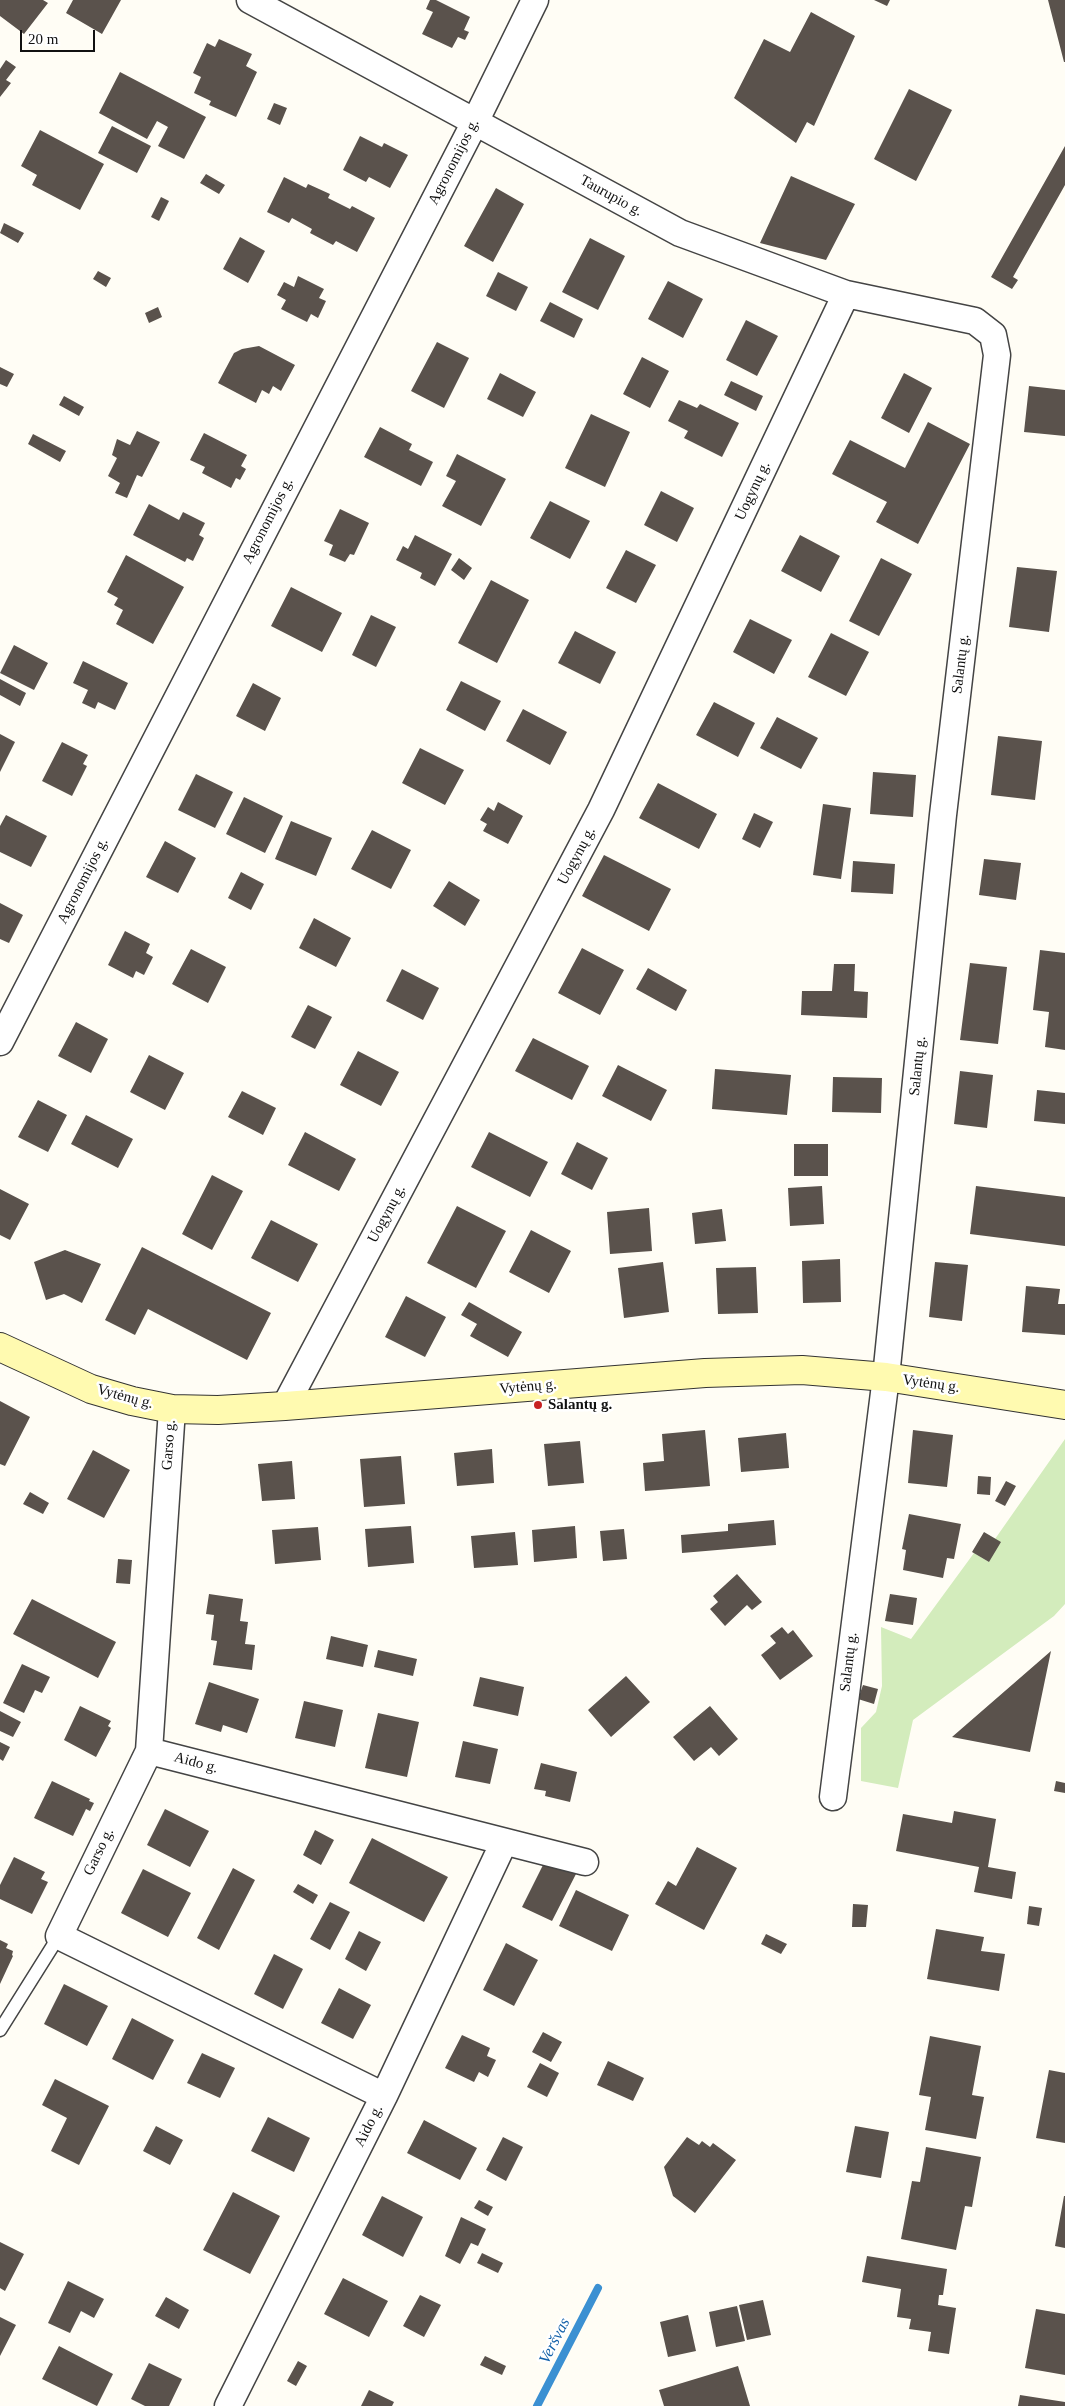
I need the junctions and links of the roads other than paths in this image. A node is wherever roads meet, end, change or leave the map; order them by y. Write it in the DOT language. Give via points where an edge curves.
graph roads {
  1 [pos="250,0"];
  2 [pos="535,0"];
  3 [pos="475,122"];
  4 [pos="846,294"];
  5 [pos="992,335"];
  6 [pos="0,1042"];
  7 [pos="0,1348"];
  8 [pos="886,1377"];
  9 [pos="1065,1404"];
  10 [pos="285,1406"];
  11 [pos="172,1409"];
  12 [pos="149,1751"];
  13 [pos="833,1797"];
  14 [pos="504,1842"];
  15 [pos="584,1862"];
  16 [pos="58,1936"];
  17 [pos="0,2030"];
  18 [pos="384,2096"];
  19 [pos="228,2406"];
  1 -- 3 [label="street, Taurupio g."];
  2 -- 3 [label="street, Agronomijos g."];
  3 -- 4 [label="street, Taurupio g." via="680,234"];
  3 -- 6 [label="street, Agronomijos g."];
  4 -- 5 [label="street, Taurupio g." via="974,321"];
  4 -- 10 [label="street, Uogynų g." via="601,810"];
  5 -- 8 [label="street, Salantų g." via="997,355 943,815"];
  7 -- 11 [label="main road, Vytėnų g." via="92,1389"];
  8 -- 9 [label="main road, Vytėnų g."];
  8 -- 10 [label="main road, Vytėnų g." via="802,1370 705,1373"];
  8 -- 13 [label="street, Salantų g."];
  10 -- 11 [label="main road, Vytėnų g."];
  11 -- 12 [label="street, Garso g."];
  12 -- 14 [label="street, Aido g."];
  12 -- 16 [label="street, Garso g."];
  14 -- 15 [label="street, Aido g."];
  14 -- 18 [label="street, Aido g."];
  16 -- 17 [label="lane"];
  16 -- 18 [label="street"];
  18 -- 19 [label="street, Aido g."];
}
